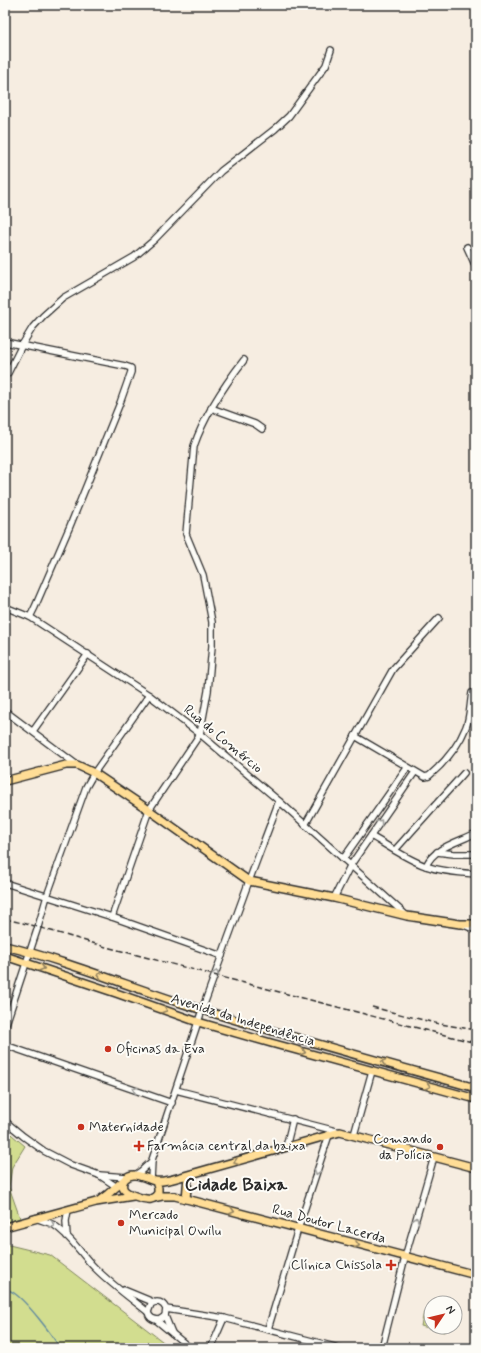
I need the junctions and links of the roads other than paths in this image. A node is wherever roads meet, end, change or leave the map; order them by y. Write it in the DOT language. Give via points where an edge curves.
graph roads {
  1 [pos="331,50"];
  2 [pos="467,247"];
  3 [pos="476,267"];
  4 [pos="5,342"];
  5 [pos="22,345"];
  6 [pos="244,360"];
  7 [pos="5,376"];
  8 [pos="211,408"];
  9 [pos="262,429"];
  10 [pos="5,607"];
  11 [pos="30,616"];
  12 [pos="439,618"];
  13 [pos="88,654"];
  14 [pos="472,693"];
  15 [pos="150,695"];
  16 [pos="5,711"];
  17 [pos="33,731"];
  18 [pos="200,734"];
  19 [pos="355,736"];
  20 [pos="77,765"];
  21 [pos="407,768"];
  22 [pos="415,772"];
  23 [pos="94,773"];
  24 [pos="464,773"];
  25 [pos="5,781"];
  26 [pos="279,802"];
  27 [pos="149,810"];
  28 [pos="305,825"];
  29 [pos="476,833"];
  30 [pos="371,836"];
  31 [pos="395,850"];
  32 [pos="437,852"];
  33 [pos="476,854"];
  34 [pos="343,859"];
  35 [pos="350,866"];
  36 [pos="426,866"];
  37 [pos="476,874"];
  38 [pos="248,881"];
  39 [pos="5,883"];
  40 [pos="47,896"];
  41 [pos="334,898"];
  42 [pos="408,916"];
  43 [pos="112,917"];
  44 [pos="460,924"];
  45 [pos="476,924"];
  46 [pos="476,930"];
  47 [pos="5,946"];
  48 [pos="30,952"];
  49 [pos="5,956"];
  50 [pos="222,956"];
  51 [pos="27,963"];
  52 [pos="119,982"];
  53 [pos="116,993"];
  54 [pos="202,1010"];
  55 [pos="198,1022"];
  56 [pos="5,1027"];
  57 [pos="275,1031"];
  58 [pos="285,1034"];
  59 [pos="271,1043"];
  60 [pos="5,1045"];
  61 [pos="282,1046"];
  62 [pos="372,1071"];
  63 [pos="452,1081"];
  64 [pos="476,1088"];
  65 [pos="176,1090"];
  66 [pos="450,1092"];
  67 [pos="476,1099"];
  68 [pos="172,1103"];
  69 [pos="293,1119"];
  70 [pos="5,1121"];
  71 [pos="340,1132"];
  72 [pos="329,1135"];
  73 [pos="354,1135"];
  74 [pos="286,1147"];
  75 [pos="434,1157"];
  76 [pos="152,1160"];
  77 [pos="476,1168"];
  78 [pos="99,1175"];
  79 [pos="135,1175"];
  80 [pos="188,1176"];
  81 [pos="125,1179"];
  82 [pos="154,1181"];
  83 [pos="117,1187"];
  84 [pos="126,1192"];
  85 [pos="134,1196"];
  86 [pos="153,1198"];
  87 [pos="186,1199"];
  88 [pos="96,1202"];
  89 [pos="68,1210"];
  90 [pos="36,1218"];
  91 [pos="5,1227"];
  92 [pos="298,1229"];
  93 [pos="67,1236"];
  94 [pos="405,1257"];
  95 [pos="476,1275"];
  96 [pos="116,1287"];
  97 [pos="153,1302"];
  98 [pos="166,1309"];
  99 [pos="148,1312"];
  100 [pos="165,1316"];
  101 [pos="224,1318"];
  102 [pos="156,1320"];
  103 [pos="268,1329"];
  104 [pos="173,1335"];
  105 [pos="190,1348"];
  106 [pos="211,1348"];
  107 [pos="339,1348"];
  108 [pos="382,1348"];
  1 -- 5 [label="street" via="326,64 289,116 275,130 220,171 164,231 139,252 63,298 33,327"];
  2 -- 3 [label="street"];
  4 -- 5 [label="street"];
  5 -- 7 [label="street"];
  5 -- 11 [label="street" via="131,368 120,403 70,526"];
  6 -- 8 [label="street"];
  8 -- 9 [label="street"];
  8 -- 18 [label="street" via="194,446 186,534 203,575 212,622 208,691"];
  10 -- 11 [label="street, Rua do Comércio"];
  11 -- 13 [label="street, Rua do Comércio"];
  12 -- 19 [label="street" via="393,669"];
  13 -- 15 [label="street, Rua do Comércio"];
  13 -- 17 [label="street"];
  14 -- 22 [label="street" via="467,726 459,741 429,776 425,777"];
  15 -- 18 [label="street, Rua do Comércio"];
  15 -- 23 [label="street"];
  16 -- 17 [label="street"];
  17 -- 20 [label="street"];
  18 -- 26 [label="street, Rua do Comércio"];
  18 -- 27 [label="street"];
  19 -- 21 [label="street"];
  19 -- 28 [label="street"];
  20 -- 23 [label="main road"];
  20 -- 25 [label="main road" via="66,765"];
  21 -- 22 [label="street"];
  21 -- 34 [label="street"];
  30 -- 22 [label="street, one-way"];
  23 -- 27 [label="main road"];
  23 -- 40 [label="street" via="86,787"];
  24 -- 31 [label="street"];
  26 -- 28 [label="street, Rua do Comércio"];
  26 -- 38 [label="street"];
  27 -- 38 [label="main road"];
  27 -- 43 [label="street"];
  28 -- 34 [label="street, Rua do Comércio"];
  29 -- 32 [label="street"];
  30 -- 31 [label="street"];
  30 -- 35 [label="street"];
  31 -- 36 [label="street"];
  32 -- 33 [label="street"];
  32 -- 36 [label="street"];
  34 -- 35 [label="street, Rua do Comércio"];
  35 -- 41 [label="street"];
  35 -- 42 [label="street, Rua do Comércio"];
  36 -- 37 [label="street"];
  38 -- 41 [label="main road"];
  38 -- 50 [label="street"];
  39 -- 40 [label="street"];
  40 -- 43 [label="street"];
  40 -- 48 [label="street"];
  41 -- 42 [label="main road"];
  42 -- 44 [label="main road"];
  43 -- 50 [label="street"];
  44 -- 45 [label="main road"];
  44 -- 46 [label="street"];
  47 -- 48 [label="main road, Avenida da Independência"];
  48 -- 51 [label="street"];
  52 -- 48 [label="main road, Avenida da Independência, one-way"];
  49 -- 51 [label="main road, Avenida da Independência"];
  54 -- 50 [label="street, one-way"];
  51 -- 53 [label="main road, Avenida da Independência, one-way"];
  51 -- 56 [label="street"];
  52 -- 53 [label="main road"];
  52 -- 54 [label="main road, Avenida da Independência"];
  53 -- 55 [label="main road, Avenida da Independência, one-way"];
  54 -- 55 [label="street"];
  54 -- 57 [label="main road, Avenida da Independência"];
  55 -- 59 [label="main road, Avenida da Independência"];
  55 -- 65 [label="street"];
  57 -- 58 [label="main road, Avenida da Independência"];
  57 -- 59 [label="main road"];
  58 -- 61 [label="main road"];
  63 -- 58 [label="main road, Avenida da Independência, one-way"];
  59 -- 61 [label="main road, Avenida da Independência"];
  68 -- 60 [label="street, one-way"];
  61 -- 62 [label="main road, Avenida da Independência, one-way"];
  62 -- 66 [label="main road, Avenida da Independência, one-way"];
  62 -- 73 [label="street"];
  63 -- 64 [label="main road, Avenida da Independência"];
  63 -- 66 [label="main road"];
  65 -- 68 [label="street"];
  65 -- 69 [label="street"];
  66 -- 67 [label="main road, Avenida da Independência"];
  68 -- 76 [label="street"];
  69 -- 71 [label="street"];
  69 -- 74 [label="street"];
  70 -- 78 [label="street" via="44,1151 71,1165"];
  71 -- 72 [label="main road"];
  71 -- 73 [label="main road"];
  72 -- 74 [label="main road"];
  72 -- 92 [label="street, one-way"];
  73 -- 75 [label="main road"];
  74 -- 80 [label="main road, one-way"];
  75 -- 77 [label="main road"];
  94 -- 75 [label="street, one-way"];
  76 -- 79 [label="street"];
  76 -- 82 [label="street"];
  78 -- 81 [label="street"];
  78 -- 83 [label="street"];
  79 -- 81 [label="main road"];
  79 -- 82 [label="main road"];
  80 -- 82 [label="main road"];
  80 -- 87 [label="main road"];
  81 -- 83 [label="main road, Rua Doutor Lacerda"];
  81 -- 84 [label="main road"];
  82 -- 86 [label="main road" via="158,1193"];
  83 -- 84 [label="main road, Rua Doutor Lacerda"];
  83 -- 88 [label="main road, Rua Doutor Lacerda"];
  84 -- 85 [label="main road, Rua Doutor Lacerda"];
  85 -- 86 [label="main road, Rua Doutor Lacerda"];
  85 -- 88 [label="main road, Rua Doutor Lacerda"];
  86 -- 87 [label="main road, Rua Doutor Lacerda" via="168,1196"];
  87 -- 92 [label="main road, Rua Doutor Lacerda, one-way"];
  88 -- 89 [label="main road, Rua Doutor Lacerda"];
  89 -- 90 [label="main road, Rua Doutor Lacerda"];
  89 -- 93 [label="street"];
  90 -- 91 [label="main road, Rua Doutor Lacerda"];
  90 -- 93 [label="street, one-way" via="52,1224"];
  92 -- 94 [label="main road, Rua Doutor Lacerda, one-way"];
  92 -- 103 [label="street"];
  93 -- 96 [label="street" via="94,1268"];
  94 -- 95 [label="main road, Rua Doutor Lacerda"];
  94 -- 108 [label="street"];
  96 -- 97 [label="street"];
  96 -- 99 [label="street"];
  97 -- 98 [label="street" via="162,1303"];
  97 -- 99 [label="street"];
  98 -- 100 [label="street"];
  98 -- 101 [label="street"];
  99 -- 102 [label="street" via="150,1317"];
  100 -- 102 [label="street"];
  100 -- 104 [label="street"];
  101 -- 103 [label="street"];
  101 -- 106 [label="street"];
  102 -- 104 [label="street"];
  103 -- 107 [label="street"];
  104 -- 105 [label="street"];
}
